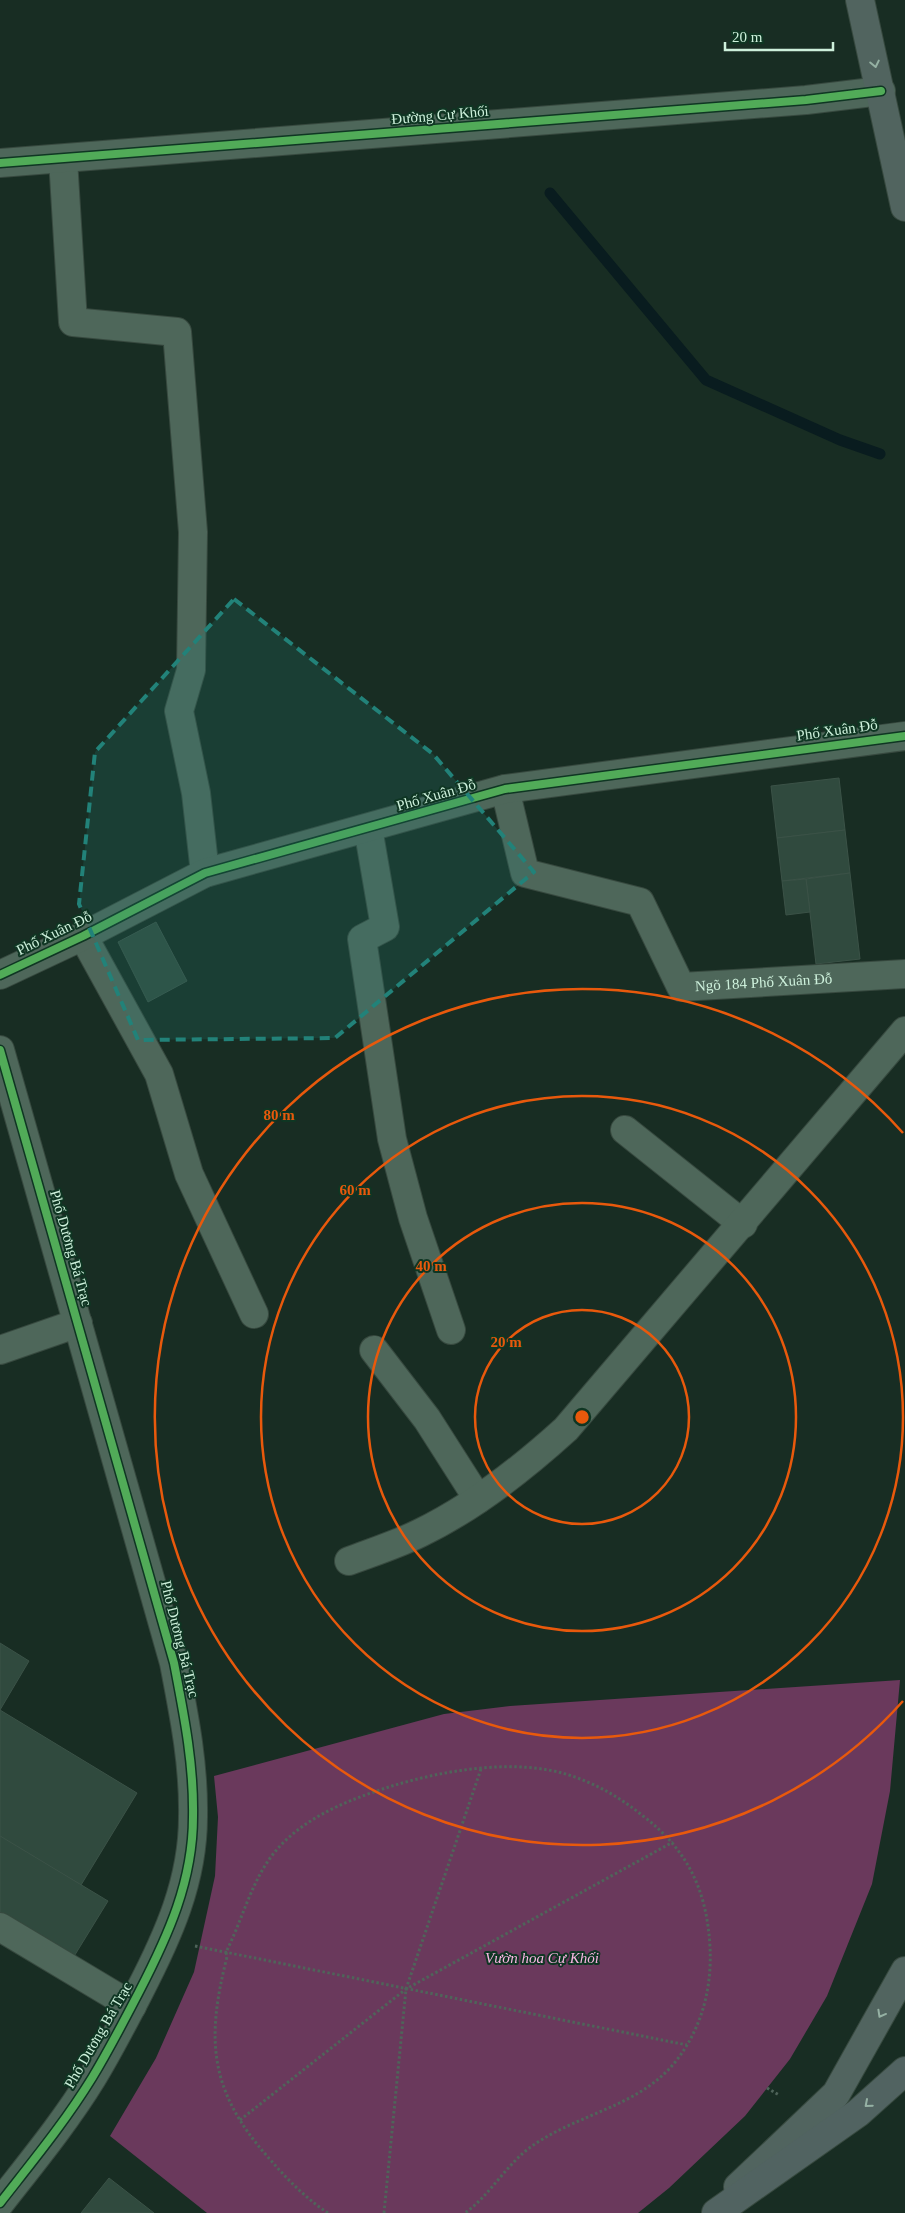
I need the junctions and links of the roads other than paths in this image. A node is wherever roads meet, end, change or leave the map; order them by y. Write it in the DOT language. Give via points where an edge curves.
graph roads {
  1 [pos="860,0"];
  2 [pos="881,91"];
  3 [pos="63,158"];
  4 [pos="0,163"];
  5 [pos="905,207"];
  6 [pos="905,736"];
  7 [pos="505,790"];
  8 [pos="368,828"];
  9 [pos="205,874"];
  10 [pos="83,936"];
  11 [pos="0,974"];
  12 [pos="905,974"];
  13 [pos="905,1031"];
  14 [pos="0,1050"];
  15 [pos="625,1130"];
  16 [pos="743,1224"];
  17 [pos="254,1314"];
  18 [pos="78,1323"];
  19 [pos="451,1330"];
  20 [pos="0,1350"];
  21 [pos="374,1350"];
  22 [pos="478,1499"];
  23 [pos="349,1561"];
  24 [pos="0,1927"];
  25 [pos="905,1971"];
  26 [pos="132,2006"];
  27 [pos="905,2071"];
  28 [pos="0,2203"];
  29 [pos="712,2213"];
  30 [pos="716,2213"];
  1 -- 2 [label="main road, one-way"];
  2 -- 3 [label="street, Đường Cự Khối" via="806,100"];
  2 -- 5 [label="main road"];
  3 -- 4 [label="street, Đường Cự Khối"];
  3 -- 9 [label="street" via="73,322 177,332 193,532 191,670 179,711 196,793"];
  6 -- 7 [label="street, Phố Xuân Đỗ"];
  7 -- 8 [label="street, Phố Xuân Đỗ"];
  7 -- 12 [label="street, Ngõ 184 Phố Xuân Đỗ" via="525,873 640,902 681,986"];
  8 -- 9 [label="street, Phố Xuân Đỗ"];
  8 -- 19 [label="street" via="385,927 362,939 392,1139 413,1218"];
  9 -- 10 [label="street, Phố Xuân Đỗ"];
  10 -- 11 [label="street, Phố Xuân Đỗ"];
  10 -- 17 [label="street" via="159,1074 189,1174"];
  13 -- 16 [label="street"];
  14 -- 18 [label="street, Phố Dương Bá Trạc"];
  15 -- 16 [label="street"];
  16 -- 22 [label="street" via="566,1430 524,1467"];
  18 -- 20 [label="street"];
  18 -- 26 [label="street, Phố Dương Bá Trạc" via="156,1596 188,1735 194,1818 185,1883 175,1917"];
  21 -- 22 [label="street" via="427,1419"];
  22 -- 23 [label="street" via="420,1533"];
  24 -- 26 [label="street"];
  25 -- 29 [label="main road, one-way" via="836,2094"];
  26 -- 28 [label="street, Phố Dương Bá Trạc" via="92,2078"];
  27 -- 30 [label="highway, one-way" via="858,2113"];
}
